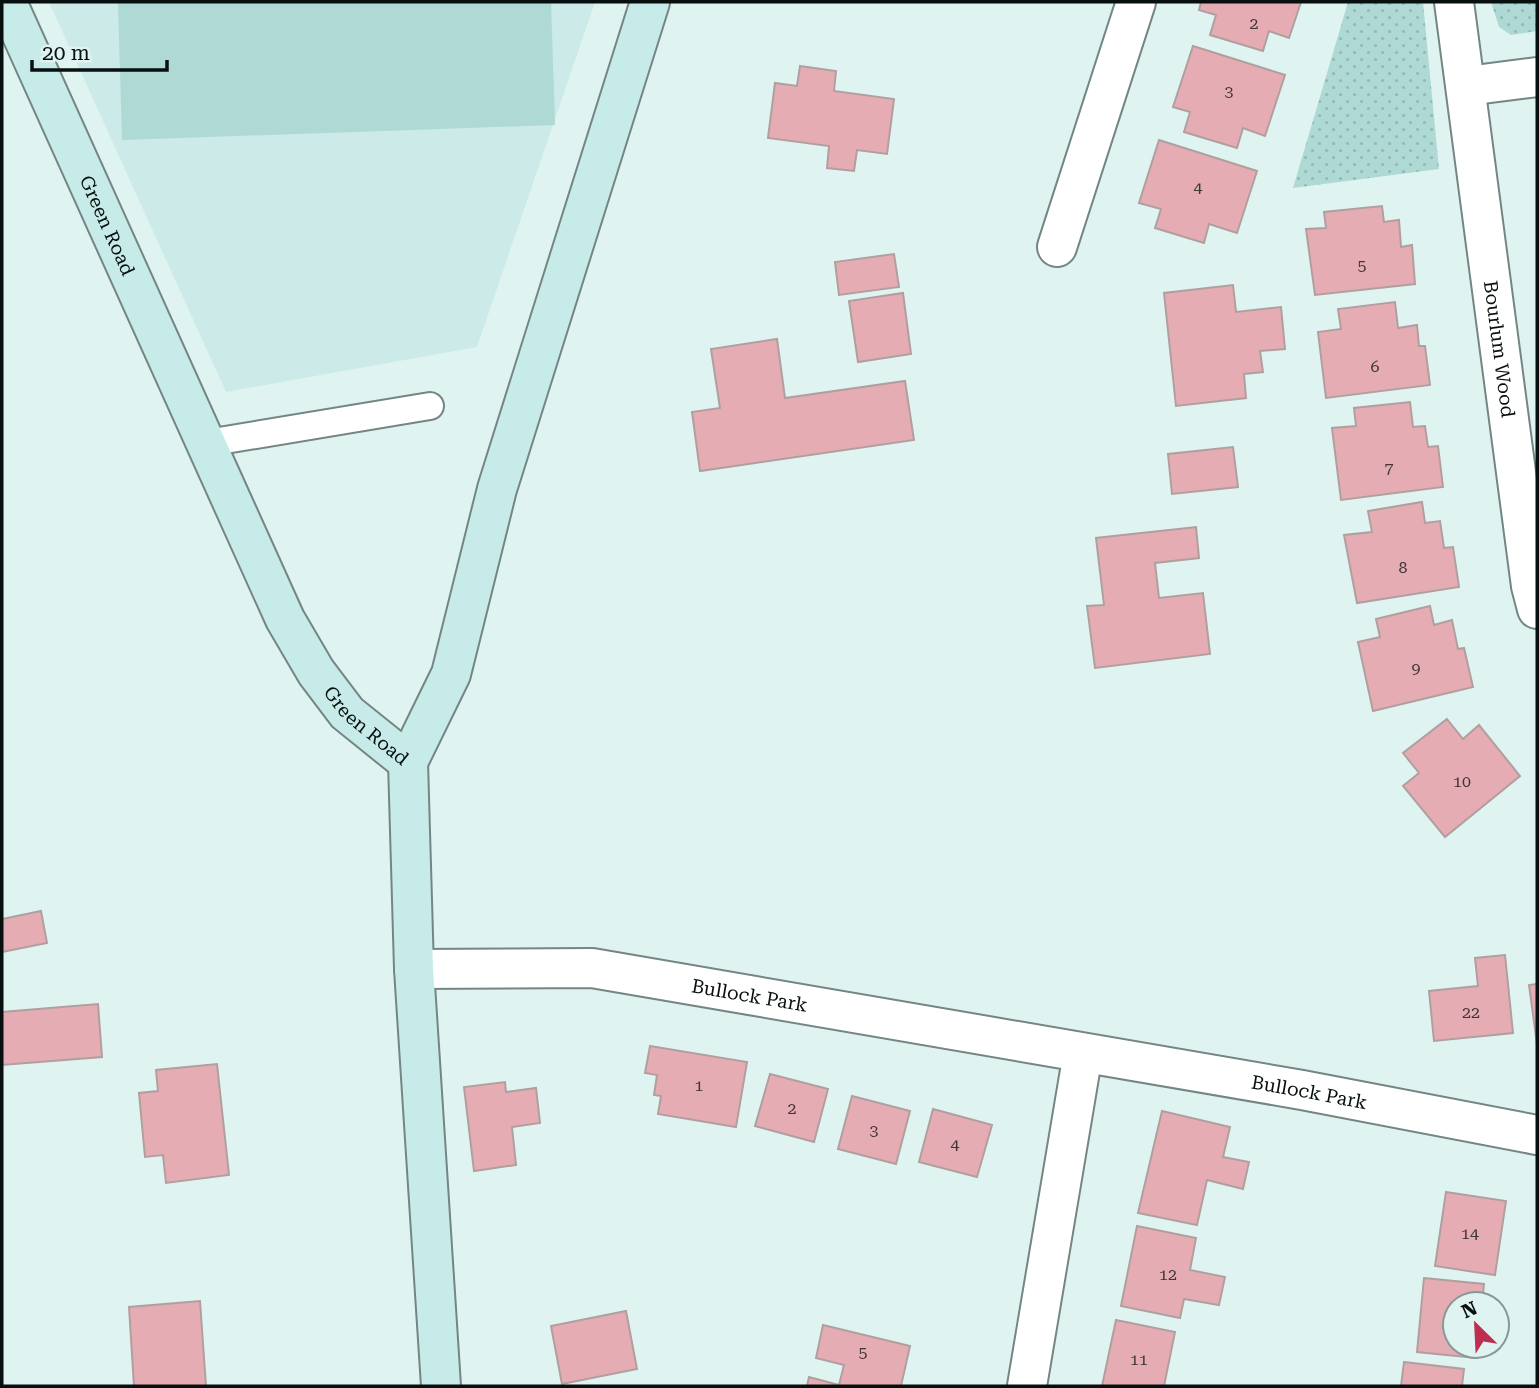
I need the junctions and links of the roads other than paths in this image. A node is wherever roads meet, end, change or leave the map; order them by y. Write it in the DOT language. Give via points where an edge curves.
graph roads {
  1 [pos="7,2"];
  2 [pos="650,2"];
  3 [pos="1136,2"];
  4 [pos="1454,2"];
  5 [pos="1537,77"];
  6 [pos="1467,86"];
  7 [pos="1057,247"];
  8 [pos="430,406"];
  9 [pos="207,443"];
  10 [pos="1535,593"];
  11 [pos="408,762"];
  12 [pos="414,969"];
  13 [pos="1083,1053"];
  14 [pos="1537,1135"];
  15 [pos="441,1386"];
  16 [pos="1027,1386"];
  1 -- 9 [label="street, Green Road"];
  2 -- 11 [label="street, Green Road" via="497,489 451,674"];
  3 -- 7 [label="street"];
  4 -- 6 [label="street, Bourlum Wood"];
  5 -- 6 [label="street"];
  6 -- 10 [label="street, Bourlum Wood"];
  8 -- 9 [label="lane"];
  9 -- 11 [label="street, Green Road" via="285,619 316,672 347,713"];
  11 -- 12 [label="street"];
  12 -- 13 [label="street, Bullock Park" via="592,968"];
  12 -- 15 [label="street"];
  13 -- 14 [label="street, Bullock Park"];
  13 -- 16 [label="street"];
}
